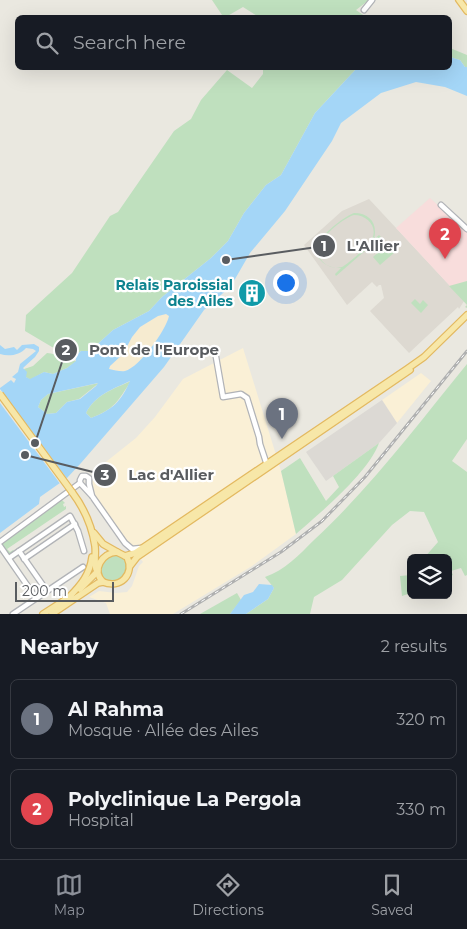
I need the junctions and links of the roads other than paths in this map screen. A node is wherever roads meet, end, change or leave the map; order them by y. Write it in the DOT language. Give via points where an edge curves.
graph roads {
  1 [pos="372,0"];
  2 [pos="459,0"];
  3 [pos="364,10"];
  4 [pos="467,11"];
  5 [pos="440,205"];
  6 [pos="467,230"];
  7 [pos="467,316"];
  8 [pos="216,357"];
  9 [pos="0,394"];
  10 [pos="268,466"];
  11 [pos="75,524"];
  12 [pos="91,528"];
  13 [pos="0,544"];
  14 [pos="126,545"];
  15 [pos="141,548"];
  16 [pos="19,551"];
  17 [pos="84,551"];
  18 [pos="117,552"];
  19 [pos="125,555"];
  20 [pos="9,558"];
  21 [pos="24,559"];
  22 [pos="130,566"];
  23 [pos="83,567"];
  24 [pos="97,571"];
  25 [pos="103,582"];
  26 [pos="47,591"];
  27 [pos="69,597"];
  28 [pos="36,598"];
  29 [pos="13,614"];
  30 [pos="43,614"];
  31 [pos="52,614"];
  1 -- 3 [label="street"];
  2 -- 4 [label="main road"];
  5 -- 6 [label="street"];
  7 -- 10 [label="main road" via="424,357"];
  7 -- 10 [label="main road" via="414,367"];
  8 -- 10 [label="street" via="223,397 241,394 247,398"];
  9 -- 12 [label="main road, bridge" via="84,509"];
  10 -- 15 [label="main road"];
  10 -- 22 [label="main road" via="137,557"];
  11 -- 16 [label="street" via="70,516"];
  11 -- 17 [label="street"];
  11 -- 21 [label="street"];
  12 -- 18 [label="main road" via="103,544"];
  12 -- 24 [label="main road"];
  12 -- 27 [label="main road" via="93,549 87,576"];
  13 -- 14 [label="street" via="84,484"];
  13 -- 20 [label="street"];
  14 -- 15 [label="street" via="132,549"];
  14 -- 18 [label="street"];
  14 -- 19 [label="street"];
  15 -- 19 [label="main road"];
  16 -- 20 [label="street"];
  16 -- 21 [label="street"];
  18 -- 19 [label="main road"];
  18 -- 24 [label="main road" via="104,557"];
  19 -- 22 [label="main road"];
  20 -- 28 [label="street"];
  21 -- 26 [label="street"];
  22 -- 25 [label="main road" via="121,582"];
  23 -- 26 [label="street"];
  24 -- 25 [label="main road"];
  24 -- 27 [label="main road"];
  25 -- 31 [label="main road"];
  26 -- 28 [label="street"];
  27 -- 30 [label="main road"];
  28 -- 29 [label="street"];
}
